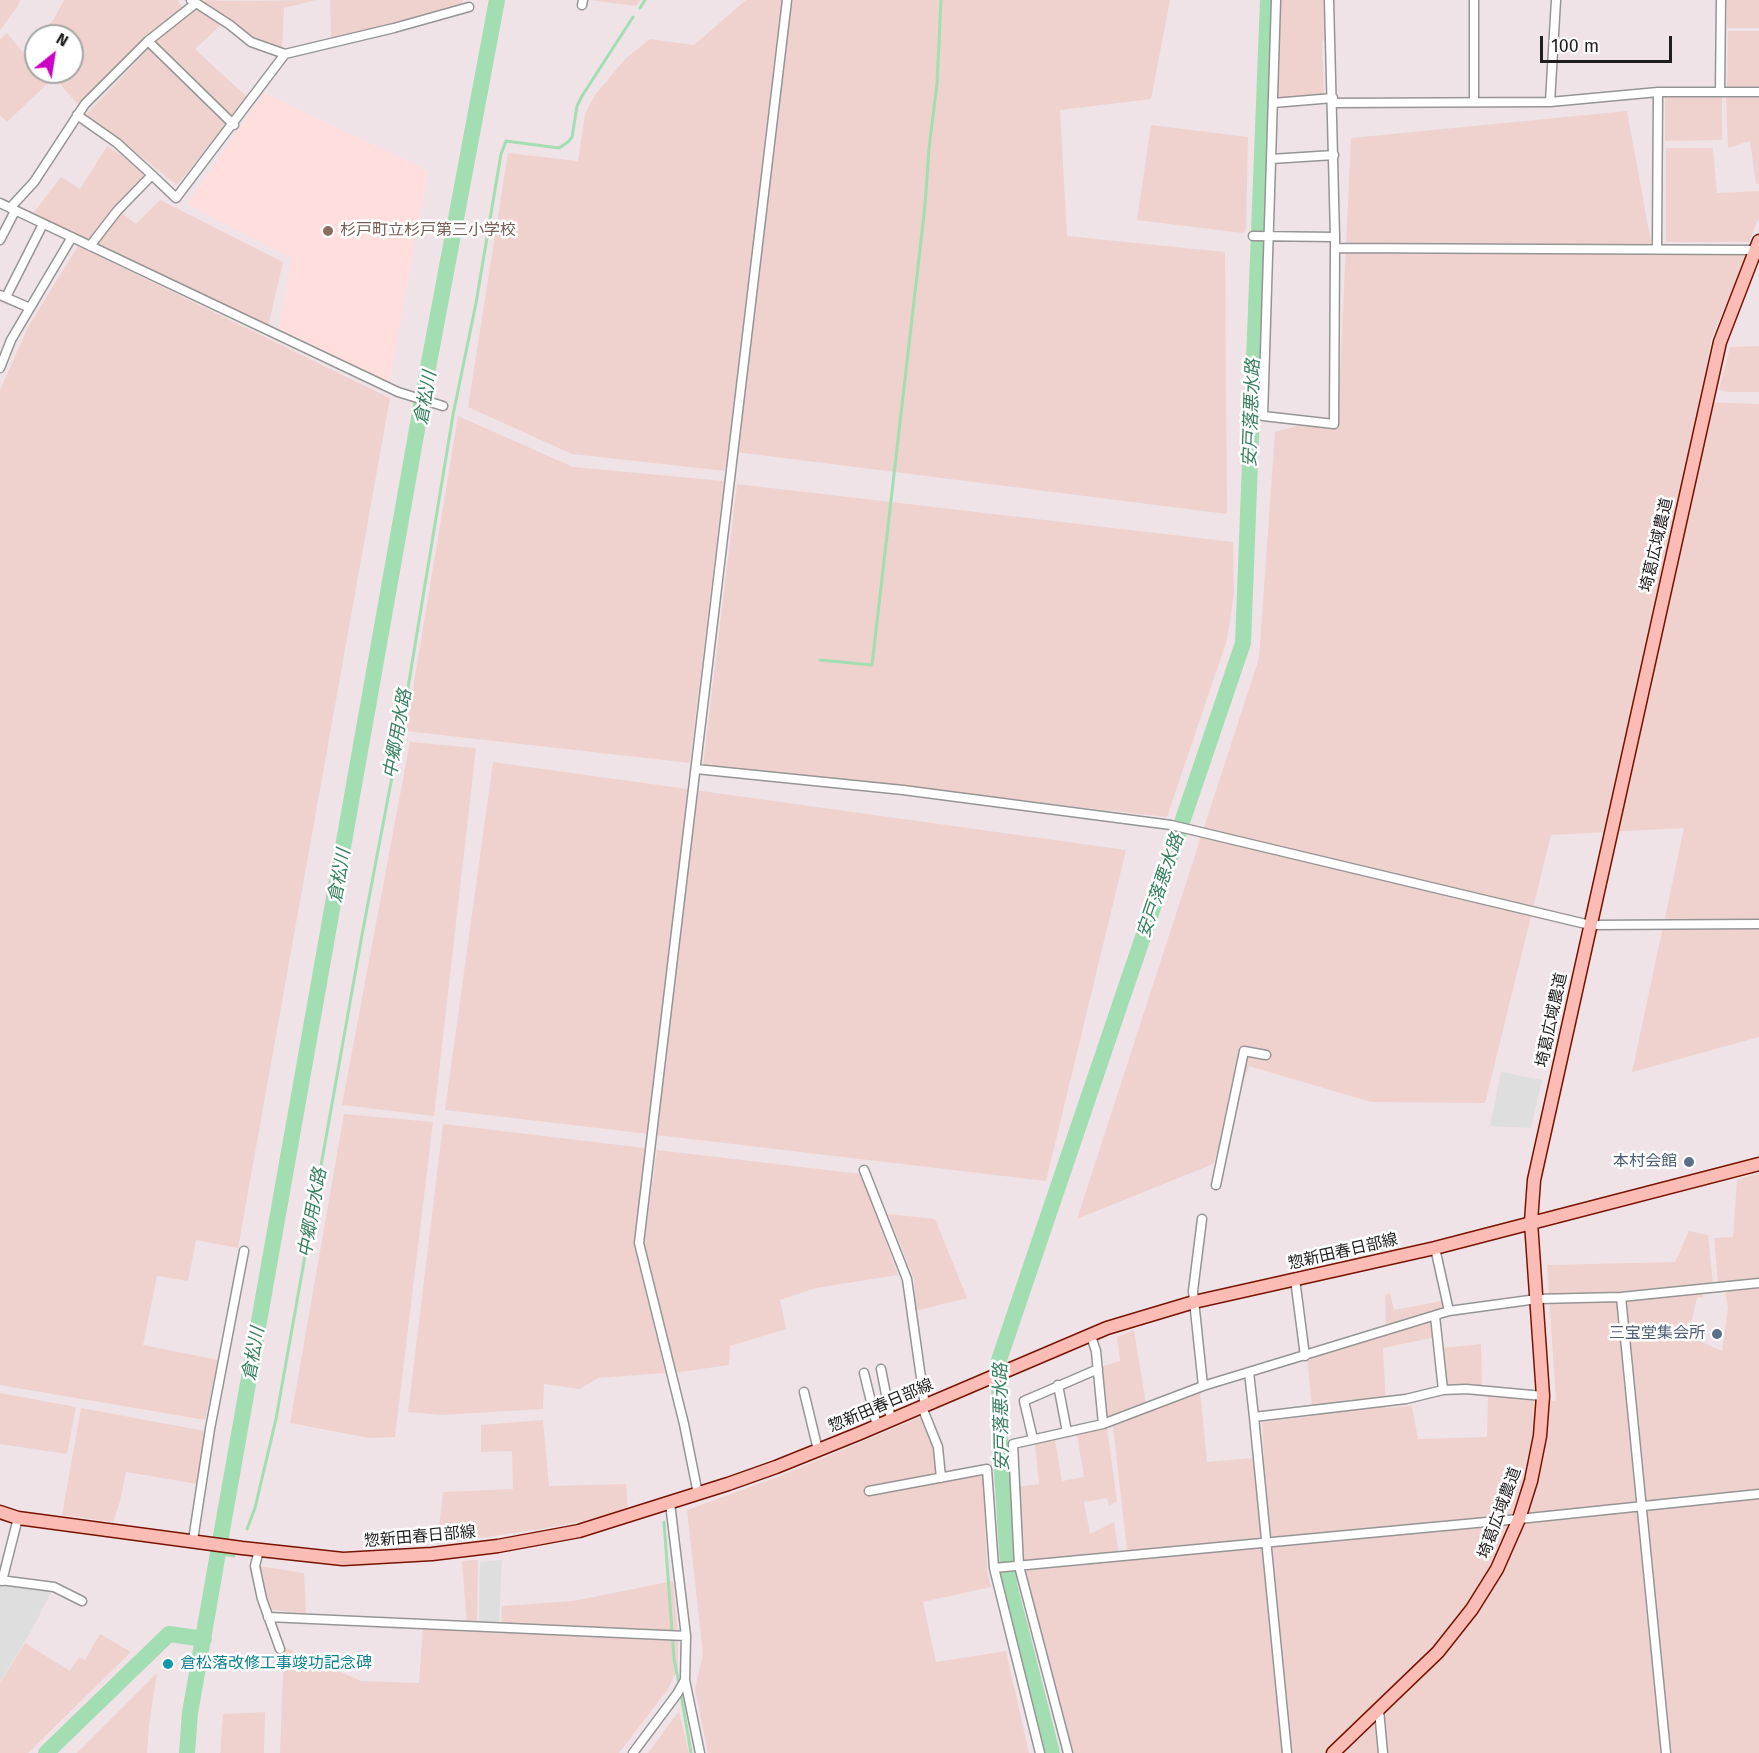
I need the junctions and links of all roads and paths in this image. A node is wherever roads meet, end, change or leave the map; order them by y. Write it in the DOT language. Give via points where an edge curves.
graph roads {
  1 [pos="787,0"];
  2 [pos="1276,0"];
  3 [pos="1329,0"];
  4 [pos="1474,0"];
  5 [pos="1556,0"];
  6 [pos="1721,0"];
  7 [pos="193,2"];
  8 [pos="469,7"];
  9 [pos="148,41"];
  10 [pos="285,54"];
  11 [pos="1658,92"];
  12 [pos="1720,92"];
  13 [pos="1759,92"];
  14 [pos="1333,101"];
  15 [pos="1474,101"];
  16 [pos="1550,102"];
  17 [pos="1273,103"];
  18 [pos="77,115"];
  19 [pos="234,124"];
  20 [pos="1334,155"];
  21 [pos="1271,159"];
  22 [pos="152,175"];
  23 [pos="0,203"];
  24 [pos="13,209"];
  25 [pos="43,224"];
  26 [pos="1253,236"];
  27 [pos="1269,236"];
  28 [pos="72,237"];
  29 [pos="1335,237"];
  30 [pos="0,240"];
  31 [pos="90,246"];
  32 [pos="1758,246"];
  33 [pos="1335,248"];
  34 [pos="1657,248"];
  35 [pos="3,296"];
  36 [pos="30,308"];
  37 [pos="0,368"];
  38 [pos="443,406"];
  39 [pos="696,769"];
  40 [pos="1759,924"];
  41 [pos="1590,925"];
  42 [pos="1266,1055"];
  43 [pos="1759,1164"];
  44 [pos="864,1170"];
  45 [pos="1216,1185"];
  46 [pos="1202,1219"];
  47 [pos="1531,1222"];
  48 [pos="1435,1248"];
  49 [pos="244,1251"];
  50 [pos="1294,1279"];
  51 [pos="1759,1283"];
  52 [pos="1621,1297"];
  53 [pos="1537,1299"];
  54 [pos="1194,1302"];
  55 [pos="1449,1311"];
  56 [pos="1435,1316"];
  57 [pos="1091,1336"];
  58 [pos="1305,1356"];
  59 [pos="880,1369"];
  60 [pos="1098,1369"];
  61 [pos="1249,1372"];
  62 [pos="864,1373"];
  63 [pos="1058,1385"];
  64 [pos="1203,1386"];
  65 [pos="1443,1390"];
  66 [pos="804,1392"];
  67 [pos="1543,1396"];
  68 [pos="923,1407"];
  69 [pos="1254,1417"];
  70 [pos="891,1420"];
  71 [pos="1103,1425"];
  72 [pos="876,1426"];
  73 [pos="1067,1432"];
  74 [pos="1033,1439"];
  75 [pos="818,1450"];
  76 [pos="941,1478"];
  77 [pos="869,1491"];
  78 [pos="698,1494"];
  79 [pos="1759,1494"];
  80 [pos="670,1503"];
  81 [pos="1642,1506"];
  82 [pos="0,1512"];
  83 [pos="18,1518"];
  84 [pos="1519,1519"];
  85 [pos="193,1540"];
  86 [pos="1266,1544"];
  87 [pos="259,1550"];
  88 [pos="1019,1566"];
  89 [pos="994,1568"];
  90 [pos="1,1581"];
  91 [pos="82,1601"];
  92 [pos="268,1617"];
  93 [pos="686,1636"];
  94 [pos="280,1649"];
  95 [pos="685,1680"];
  96 [pos="1379,1710"];
  97 [pos="633,1753"];
  98 [pos="700,1753"];
  99 [pos="1040,1753"];
  100 [pos="1068,1753"];
  101 [pos="1287,1753"];
  102 [pos="1333,1753"];
  103 [pos="1383,1753"];
  104 [pos="1666,1753"];
  1 -- 39 [label="street"];
  2 -- 17 [label="street"];
  3 -- 14 [label="street"];
  4 -- 15 [label="street"];
  5 -- 16 [label="street"];
  6 -- 12 [label="street"];
  7 -- 9 [label="street"];
  7 -- 10 [label="street" via="251,42"];
  8 -- 10 [label="street"];
  9 -- 18 [label="street"];
  9 -- 19 [label="street"];
  10 -- 19 [label="street"];
  11 -- 12 [label="street"];
  11 -- 16 [label="street"];
  11 -- 34 [label="street"];
  12 -- 13 [label="street"];
  14 -- 15 [label="street"];
  14 -- 17 [label="street"];
  14 -- 20 [label="street"];
  15 -- 16 [label="street"];
  17 -- 21 [label="street"];
  18 -- 22 [label="street" via="126,150"];
  18 -- 24 [label="street"];
  19 -- 22 [label="street" via="176,198"];
  20 -- 21 [label="street"];
  20 -- 29 [label="street"];
  21 -- 27 [label="street"];
  22 -- 31 [label="street"];
  23 -- 24 [label="street"];
  24 -- 25 [label="street"];
  24 -- 30 [label="street"];
  25 -- 28 [label="street"];
  25 -- 35 [label="street"];
  26 -- 27 [label="street"];
  27 -- 29 [label="street"];
  27 -- 33 [label="street" via="1263,416 1334,424"];
  28 -- 31 [label="street"];
  28 -- 36 [label="street"];
  29 -- 33 [label="street"];
  31 -- 38 [label="street" via="405,396"];
  32 -- 34 [label="street"];
  32 -- 41 [label="main road, 埼葛広域農道" via="1720,342"];
  33 -- 34 [label="street"];
  35 -- 36 [label="street"];
  36 -- 37 [label="street"];
  39 -- 41 [label="street" via="903,790 1171,825"];
  39 -- 78 [label="street" via="639,1243"];
  40 -- 41 [label="street"];
  41 -- 47 [label="main road, 埼葛広域農道" via="1534,1180"];
  42 -- 45 [label="street" via="1244,1051"];
  43 -- 47 [label="main road, 惣新田春日部線"];
  44 -- 68 [label="street" via="907,1279"];
  46 -- 54 [label="street"];
  47 -- 48 [label="main road, 惣新田春日部線"];
  47 -- 53 [label="main road, 埼葛広域農道"];
  48 -- 50 [label="main road, 惣新田春日部線"];
  48 -- 55 [label="street"];
  49 -- 85 [label="street"];
  50 -- 54 [label="main road, 惣新田春日部線"];
  50 -- 58 [label="street"];
  51 -- 52 [label="street"];
  52 -- 53 [label="street"];
  52 -- 81 [label="street"];
  53 -- 55 [label="street"];
  53 -- 67 [label="main road, 埼葛広域農道"];
  54 -- 57 [label="main road, 惣新田春日部線"];
  54 -- 64 [label="street"];
  55 -- 56 [label="street"];
  56 -- 58 [label="street"];
  56 -- 65 [label="street"];
  57 -- 60 [label="street"];
  57 -- 68 [label="main road, 惣新田春日部線"];
  58 -- 61 [label="street"];
  59 -- 70 [label="street"];
  60 -- 63 [label="street"];
  60 -- 71 [label="street"];
  61 -- 64 [label="street"];
  61 -- 69 [label="street"];
  62 -- 72 [label="street"];
  63 -- 73 [label="street"];
  63 -- 74 [label="street" via="1024,1401"];
  64 -- 71 [label="street"];
  65 -- 67 [label="street"];
  65 -- 69 [label="street" via="1406,1399"];
  66 -- 75 [label="street"];
  67 -- 84 [label="main road, 埼葛広域農道" via="1540,1436"];
  68 -- 70 [label="main road, 惣新田春日部線"];
  68 -- 76 [label="street" via="938,1447"];
  69 -- 86 [label="street"];
  70 -- 72 [label="main road, 惣新田春日部線"];
  71 -- 73 [label="street"];
  72 -- 75 [label="main road, 惣新田春日部線"];
  73 -- 74 [label="street"];
  74 -- 88 [label="street" via="1013,1444"];
  75 -- 78 [label="main road, 惣新田春日部線"];
  76 -- 77 [label="street"];
  76 -- 89 [label="street" via="987,1469"];
  78 -- 80 [label="main road, 惣新田春日部線"];
  79 -- 81 [label="street"];
  80 -- 87 [label="main road, 惣新田春日部線" via="579,1531 432,1554 343,1559"];
  80 -- 93 [label="street"];
  81 -- 84 [label="street"];
  81 -- 104 [label="street"];
  82 -- 83 [label="main road, 惣新田春日部線"];
  83 -- 85 [label="main road, 惣新田春日部線"];
  83 -- 90 [label="street"];
  84 -- 86 [label="street"];
  84 -- 96 [label="main road, 埼葛広域農道" via="1497,1569 1472,1610 1438,1652"];
  85 -- 87 [label="main road, 惣新田春日部線"];
  86 -- 88 [label="street"];
  86 -- 101 [label="street"];
  87 -- 92 [label="street" via="255,1566"];
  88 -- 89 [label="street"];
  88 -- 100 [label="street"];
  89 -- 99 [label="street"];
  90 -- 91 [label="street" via="54,1587"];
  92 -- 93 [label="street"];
  92 -- 94 [label="street"];
  93 -- 95 [label="street"];
  95 -- 97 [label="street"];
  95 -- 98 [label="street"];
  96 -- 102 [label="main road, 埼葛広域農道"];
  96 -- 103 [label="street"];
}
